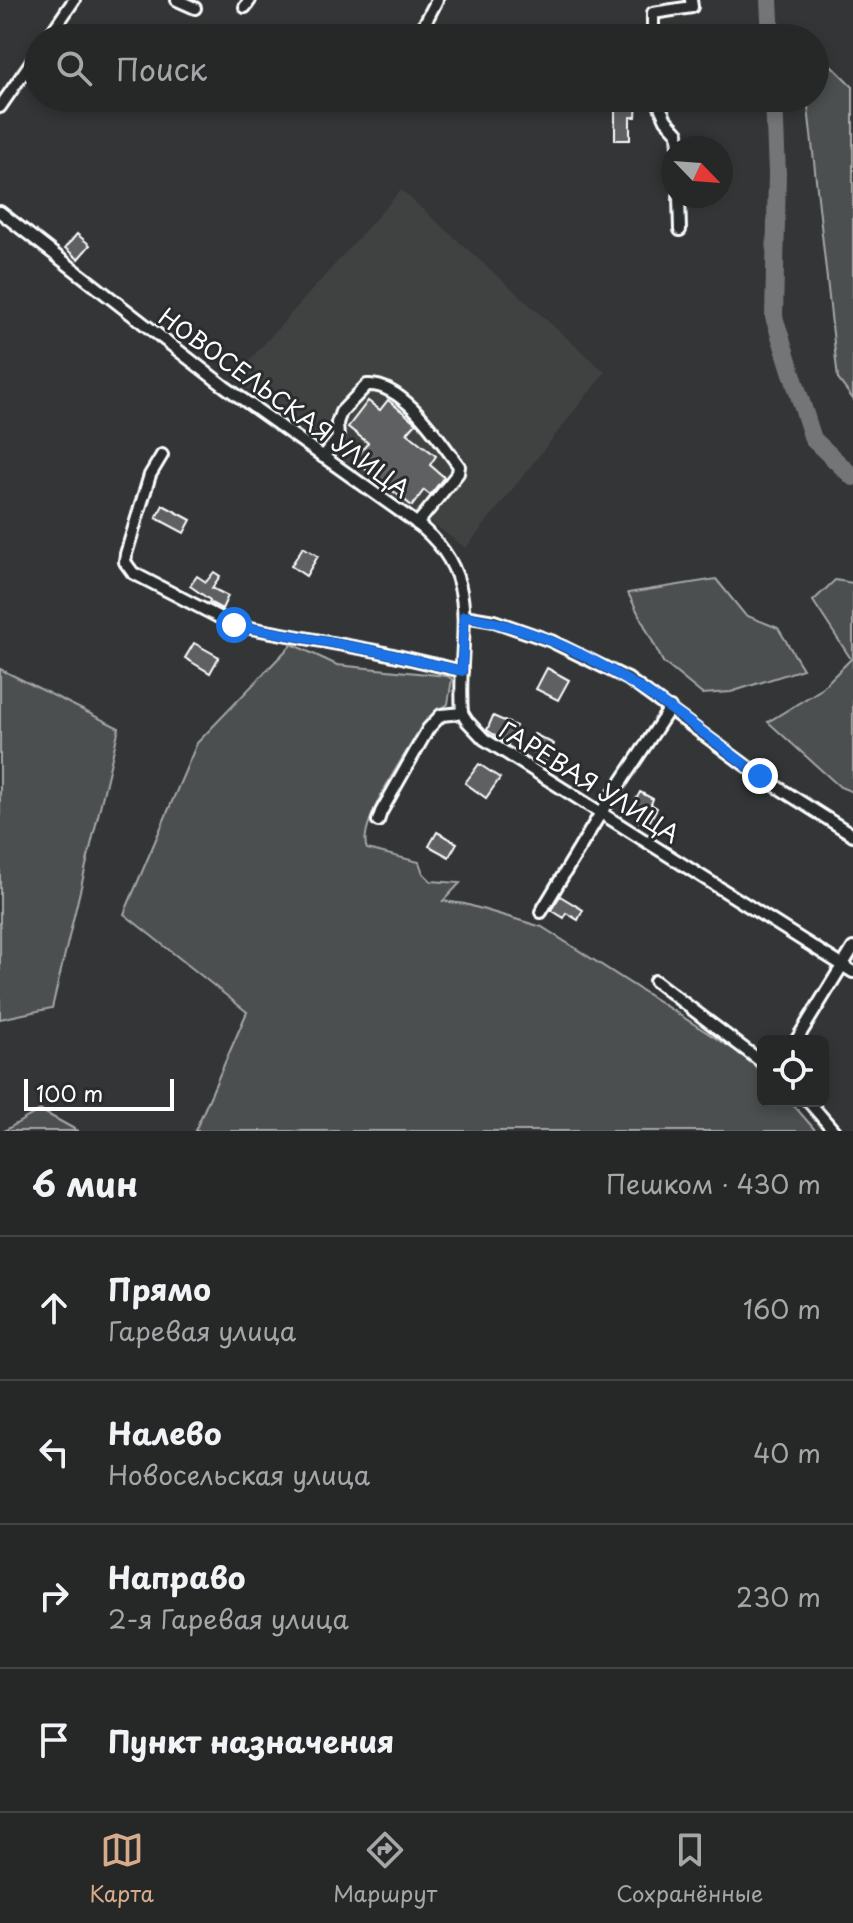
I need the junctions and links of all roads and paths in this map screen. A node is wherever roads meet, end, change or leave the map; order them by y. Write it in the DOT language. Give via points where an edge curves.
graph roads {
  1 [pos="74,0"];
  2 [pos="177,0"];
  3 [pos="437,0"];
  4 [pos="691,0"];
  5 [pos="195,8"];
  6 [pos="425,23"];
  7 [pos="58,24"];
  8 [pos="653,24"];
  9 [pos="24,72"];
  10 [pos="0,107"];
  11 [pos="662,112"];
  12 [pos="678,136"];
  13 [pos="679,208"];
  14 [pos="0,212"];
  15 [pos="680,230"];
  16 [pos="162,455"];
  17 [pos="323,457"];
  18 [pos="417,524"];
  19 [pos="464,616"];
  20 [pos="462,671"];
  21 [pos="670,708"];
  22 [pos="462,713"];
  23 [pos="602,811"];
  24 [pos="378,821"];
  25 [pos="853,835"];
  26 [pos="541,912"];
  27 [pos="853,948"];
  28 [pos="841,965"];
  29 [pos="853,972"];
  30 [pos="655,981"];
  31 [pos="800,1035"];
  32 [pos="757,1058"];
  33 [pos="813,1107"];
  34 [pos="834,1131"];
  1 -- 7 [label="street"];
  2 -- 5 [label="street"];
  3 -- 6 [label="street"];
  4 -- 8 [label="street" via="692,7 653,13"];
  9 -- 10 [label="street"];
  11 -- 12 [label="street"];
  13 -- 15 [label="street"];
  14 -- 17 [label="street, НОВОСЕЛЬСКАЯ УЛИЦА"];
  16 -- 20 [label="street" via="150,475 126,554 133,573 250,629"];
  17 -- 18 [label="street, НОВОСЕЛЬСКАЯ УЛИЦА"];
  17 -- 18 [label="street" via="338,438 339,417 357,393 367,385 385,388 425,418 459,466"];
  18 -- 19 [label="street, НОВОСЕЛЬСКАЯ УЛИЦА" via="449,556 461,585"];
  19 -- 20 [label="street, НОВОСЕЛЬСКАЯ УЛИЦА"];
  19 -- 21 [label="street" via="494,621 564,647 628,679"];
  20 -- 22 [label="street"];
  21 -- 23 [label="street"];
  21 -- 25 [label="street" via="760,776"];
  22 -- 23 [label="street, ГАРЕВАЯ УЛИЦА" via="497,748"];
  22 -- 24 [label="street" via="434,720"];
  23 -- 26 [label="street"];
  23 -- 28 [label="street, ГАРЕВАЯ УЛИЦА"];
  27 -- 28 [label="street"];
  28 -- 29 [label="street, ГАРЕВАЯ УЛИЦА"];
  28 -- 31 [label="street"];
  30 -- 32 [label="street"];
  33 -- 34 [label="street"];
}
